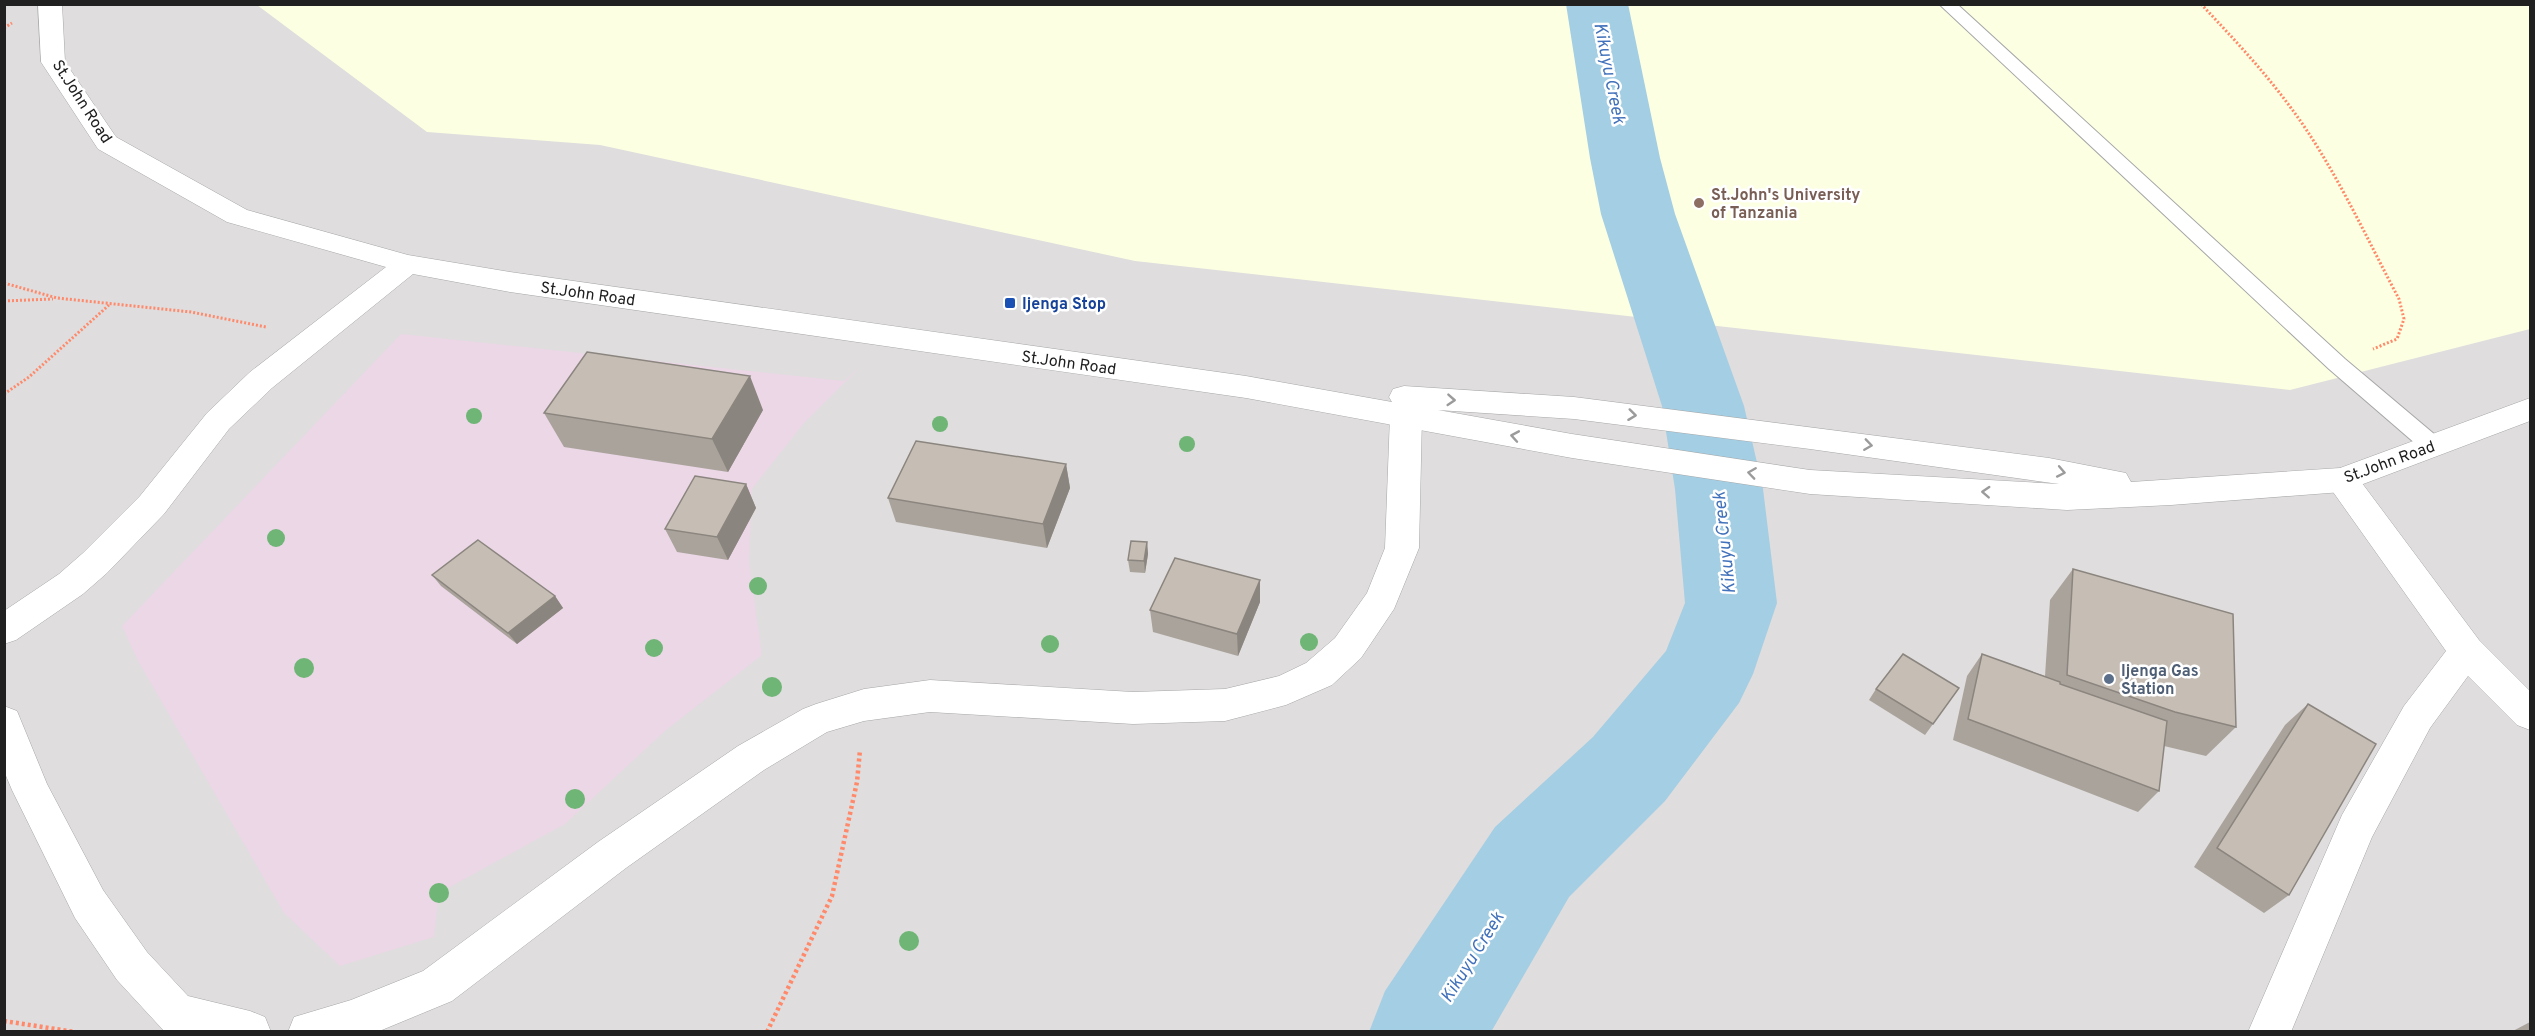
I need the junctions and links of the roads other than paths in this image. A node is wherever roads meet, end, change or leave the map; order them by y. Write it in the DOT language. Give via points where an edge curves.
graph roads {
  1 [pos="50,4"];
  2 [pos="1947,4"];
  3 [pos="408,264"];
  4 [pos="1246,387"];
  5 [pos="2530,409"];
  6 [pos="1406,416"];
  7 [pos="2432,445"];
  8 [pos="2342,480"];
  9 [pos="2170,493"];
  10 [pos="4,630"];
  11 [pos="2466,651"];
  12 [pos="2530,714"];
  13 [pos="4,722"];
  14 [pos="171,1023"];
  15 [pos="250,1032"];
  16 [pos="309,1032"];
  17 [pos="2269,1032"];
  1 -- 3 [label="street, St.John Road" via="53,62 107,143 237,216"];
  2 -- 7 [label="lane" via="2337,364"];
  3 -- 4 [label="street, St.John Road"];
  3 -- 10 [label="street" via="261,380 218,421 152,505 95,563"];
  4 -- 6 [label="street"];
  4 -- 9 [label="street, one-way" via="1574,408 2049,470"];
  5 -- 7 [label="street, St.John Road"];
  9 -- 6 [label="street, one-way" via="2067,497 1810,482"];
  6 -- 16 [label="street" via="1402,548 1382,599 1348,648 1319,674 1286,690 1225,705 1133,708 930,696 864,705 816,720 751,759 612,855 437,986 351,1021"];
  7 -- 8 [label="street, St.John Road"];
  8 -- 9 [label="street, St.John Road"];
  8 -- 11 [label="street"];
  11 -- 12 [label="street"];
  11 -- 17 [label="street" via="2417,717 2356,828"];
  13 -- 14 [label="street" via="32,790 89,904"];
  14 -- 15 [label="street"];
}
